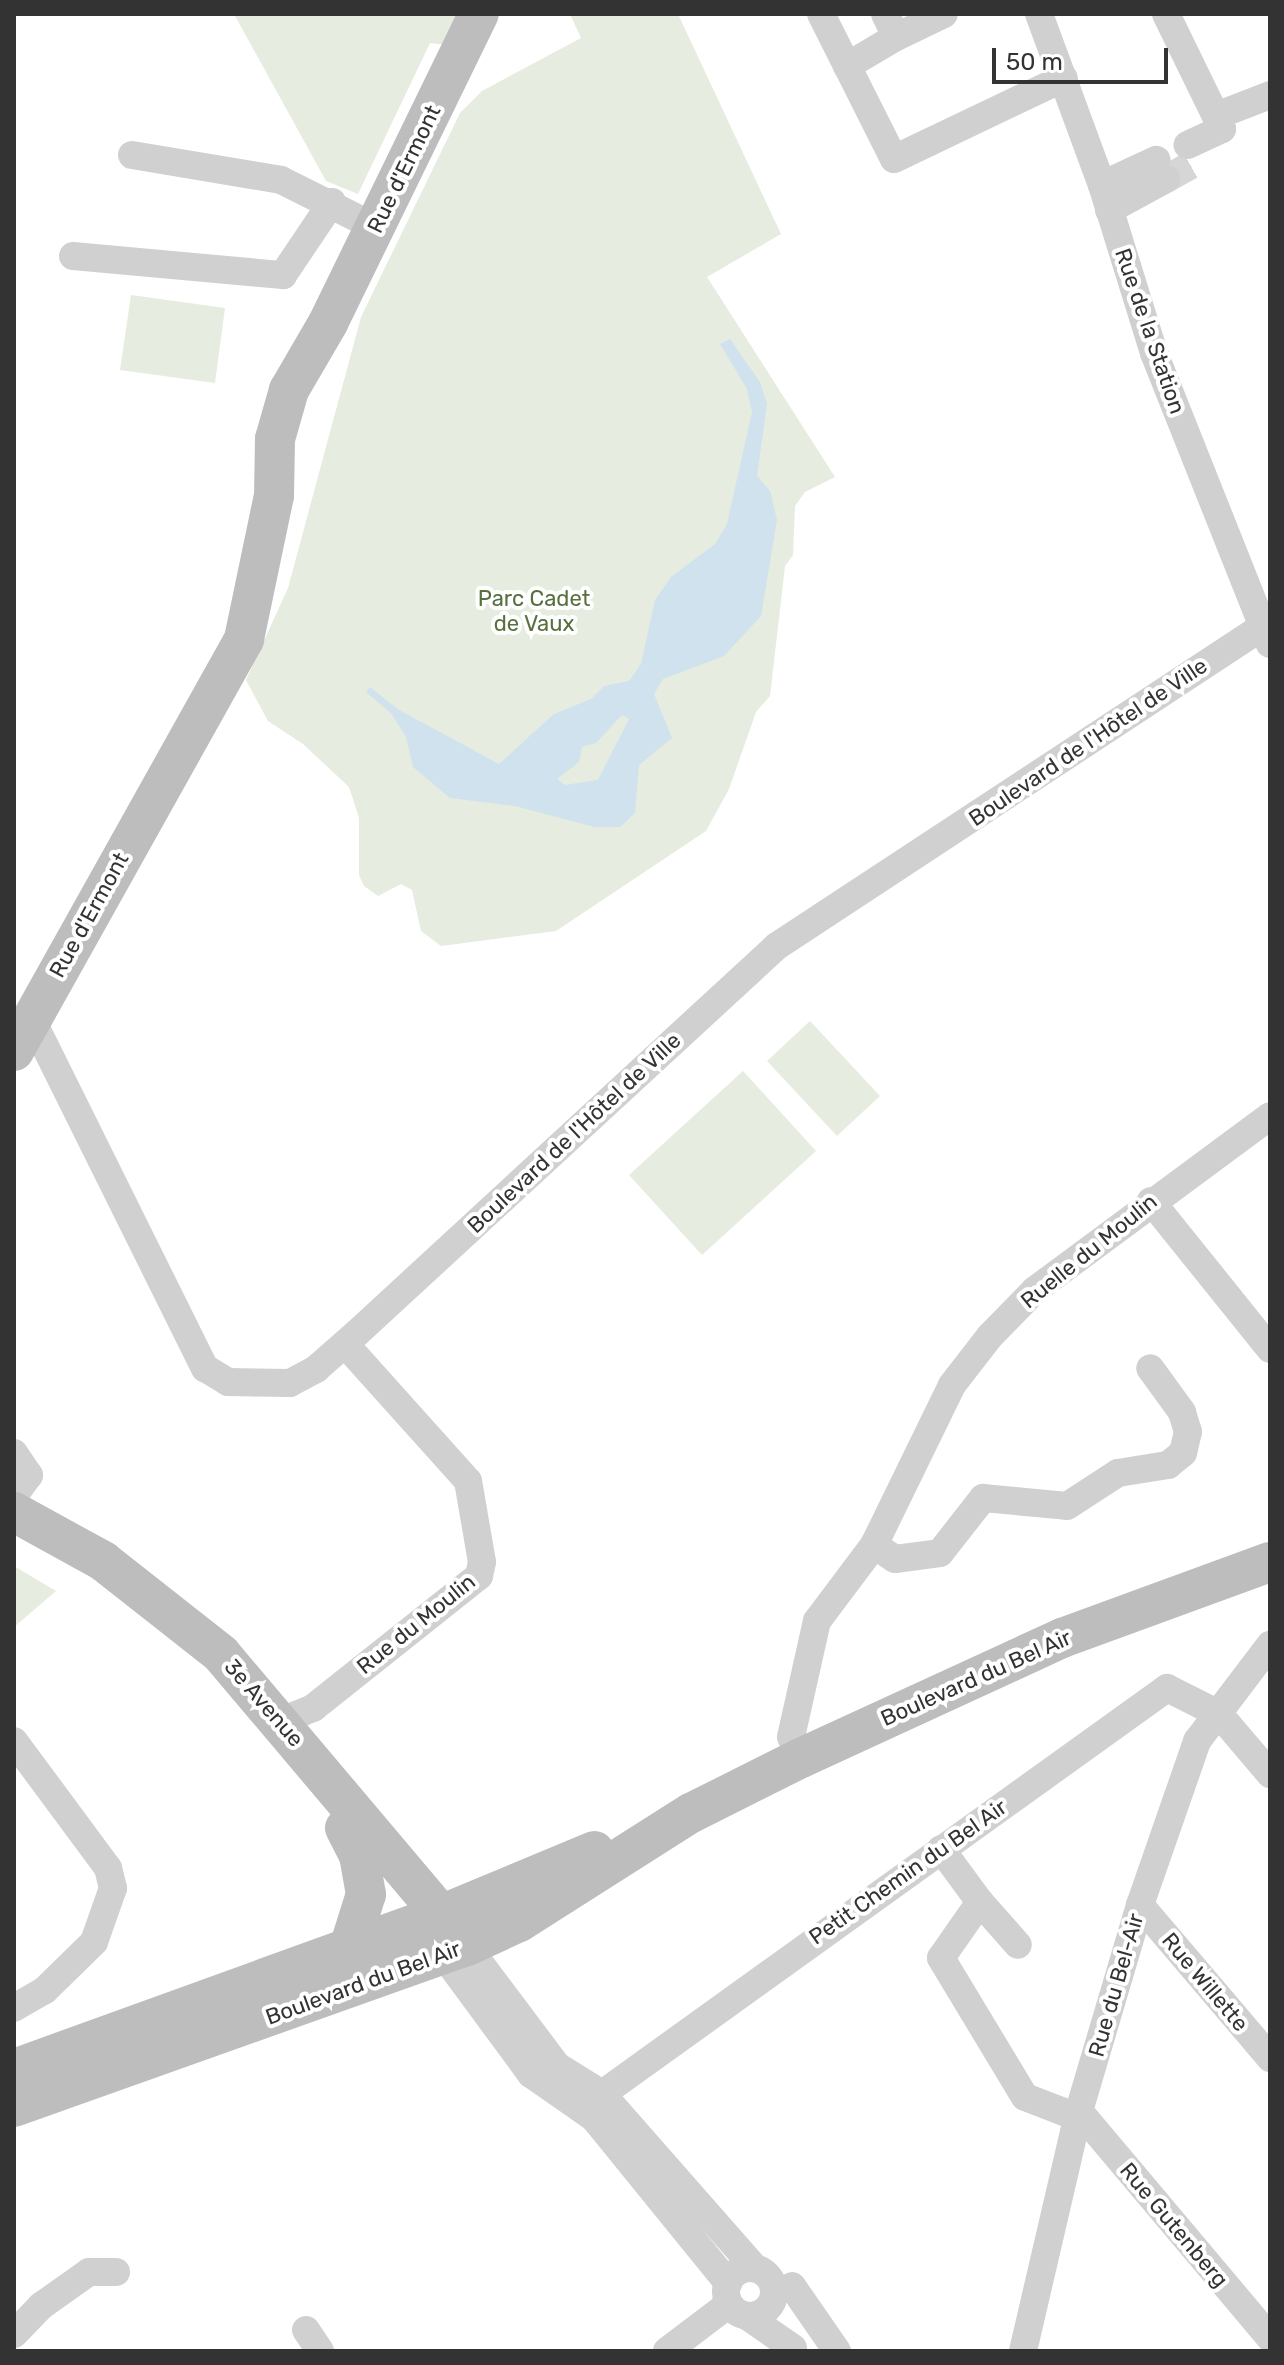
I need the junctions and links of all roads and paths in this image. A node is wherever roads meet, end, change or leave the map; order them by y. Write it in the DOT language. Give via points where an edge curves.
graph roads {
  1 [pos="821,14"];
  2 [pos="944,14"];
  3 [pos="1039,14"];
  4 [pos="1166,14"];
  5 [pos="477,17"];
  6 [pos="890,25"];
  7 [pos="847,66"];
  8 [pos="1064,78"];
  9 [pos="1270,95"];
  10 [pos="1219,122"];
  11 [pos="1193,154"];
  12 [pos="132,155"];
  13 [pos="1161,170"];
  14 [pos="1105,197"];
  15 [pos="332,202"];
  16 [pos="375,227"];
  17 [pos="73,256"];
  18 [pos="1266,636"];
  19 [pos="23,1036"];
  20 [pos="1270,1116"];
  21 [pos="1151,1201"];
  22 [pos="345,1344"];
  23 [pos="1270,1349"];
  24 [pos="1150,1368"];
  25 [pos="14,1453"];
  26 [pos="14,1496"];
  27 [pos="14,1512"];
  28 [pos="14,1532"];
  29 [pos="874,1545"];
  30 [pos="1270,1562"];
  31 [pos="1270,1645"];
  32 [pos="1219,1714"];
  33 [pos="281,1721"];
  34 [pos="14,1741"];
  35 [pos="801,1758"];
  36 [pos="1270,1774"];
  37 [pos="691,1813"];
  38 [pos="345,1828"];
  39 [pos="941,1849"];
  40 [pos="980,1902"];
  41 [pos="1140,1905"];
  42 [pos="433,1918"];
  43 [pos="350,1945"];
  44 [pos="1018,1945"];
  45 [pos="456,1951"];
  46 [pos="14,2008"];
  47 [pos="1270,2058"];
  48 [pos="14,2069"];
  49 [pos="602,2094"];
  50 [pos="14,2107"];
  51 [pos="1078,2114"];
  52 [pos="755,2268"];
  53 [pos="116,2272"];
  54 [pos="792,2286"];
  55 [pos="744,2302"];
  56 [pos="14,2334"];
  57 [pos="1270,2338"];
  58 [pos="1028,2347"];
  59 [pos="795,2349"];
  60 [pos="667,2351"];
  61 [pos="837,2351"];
  1 -- 7 [label="street"];
  2 -- 6 [label="street"];
  3 -- 8 [label="street, Rue de la Station"];
  4 -- 10 [label="street"];
  5 -- 16 [label="street, Rue d'Ermont"];
  6 -- 7 [label="street"];
  7 -- 8 [label="street" via="894,159"];
  8 -- 14 [label="street, Rue de la Station"];
  9 -- 10 [label="street"];
  10 -- 11 [label="street"];
  12 -- 15 [label="street" via="281,180"];
  13 -- 14 [label="street"];
  14 -- 18 [label="street, Rue de la Station" via="1154,353"];
  15 -- 16 [label="street"];
  15 -- 17 [label="street" via="283,275"];
  16 -- 19 [label="street, Rue d'Ermont" via="282,410 274,496 257,564 185,704 162,777"];
  18 -- 22 [label="street, Boulevard de l'Hôtel de Ville" via="793,936"];
  19 -- 22 [label="street, Boulevard de l'Hôtel de Ville" via="205,1368 228,1382 290,1383"];
  20 -- 21 [label="street, Ruelle du Moulin"];
  21 -- 23 [label="street"];
  21 -- 29 [label="street, Ruelle du Moulin" via="1035,1290 990,1336 952,1385"];
  22 -- 33 [label="street, Rue du Moulin" via="468,1481 482,1562 479,1576 313,1708"];
  24 -- 29 [label="street" via="1182,1412 1188,1432 1183,1453 1168,1465 1118,1473 1067,1506 983,1498 940,1553 895,1559"];
  25 -- 26 [label="street" via="29,1475"];
  27 -- 33 [label="street, 3e Avenue" via="127,1577 221,1654"];
  28 -- 38 [label="street, 3e Avenue" via="87,1573 165,1634 242,1710"];
  29 -- 35 [label="street, Ruelle du Moulin" via="817,1621 791,1737"];
  30 -- 35 [label="street, Boulevard du Bel Air" via="1062,1638"];
  31 -- 32 [label="street, Rue du Bel-Air"];
  32 -- 36 [label="street"];
  32 -- 39 [label="street, Petit Chemin du Bel Air" via="1167,1688"];
  32 -- 41 [label="street, Rue du Bel-Air" via="1197,1741"];
  33 -- 42 [label="street, 3e Avenue"];
  34 -- 46 [label="street" via="108,1868 113,1888 94,1942 45,1990"];
  35 -- 37 [label="street, Boulevard du Bel Air"];
  37 -- 42 [label="street, Boulevard du Bel Air"];
  37 -- 45 [label="street, Boulevard du Bel Air" via="519,1922"];
  38 -- 42 [label="street, 3e Avenue"];
  38 -- 43 [label="street" via="359,1855 366,1894"];
  39 -- 40 [label="street"];
  39 -- 49 [label="street, Petit Chemin du Bel Air"];
  40 -- 44 [label="street"];
  40 -- 51 [label="street" via="941,1958 1025,2097"];
  41 -- 47 [label="street, Rue Willette"];
  41 -- 51 [label="street, Rue du Bel-Air"];
  42 -- 43 [label="street, Boulevard du Bel Air"];
  42 -- 45 [label="street, 3e Avenue"];
  43 -- 48 [label="street, Boulevard du Bel Air"];
  45 -- 49 [label="street" via="557,2066"];
  45 -- 50 [label="street, Boulevard du Bel Air"];
  45 -- 55 [label="street" via="531,2074 594,2118"];
  49 -- 52 [label="street"];
  51 -- 57 [label="street, Rue Gutenberg"];
  51 -- 58 [label="street, Rue du Bel-Air"];
  52 -- 55 [label="street" via="738,2270"];
  52 -- 55 [label="street" via="773,2283"];
  53 -- 56 [label="street" via="89,2272 41,2306"];
  54 -- 61 [label="street"];
  55 -- 59 [label="street"];
  55 -- 60 [label="street"];
}
